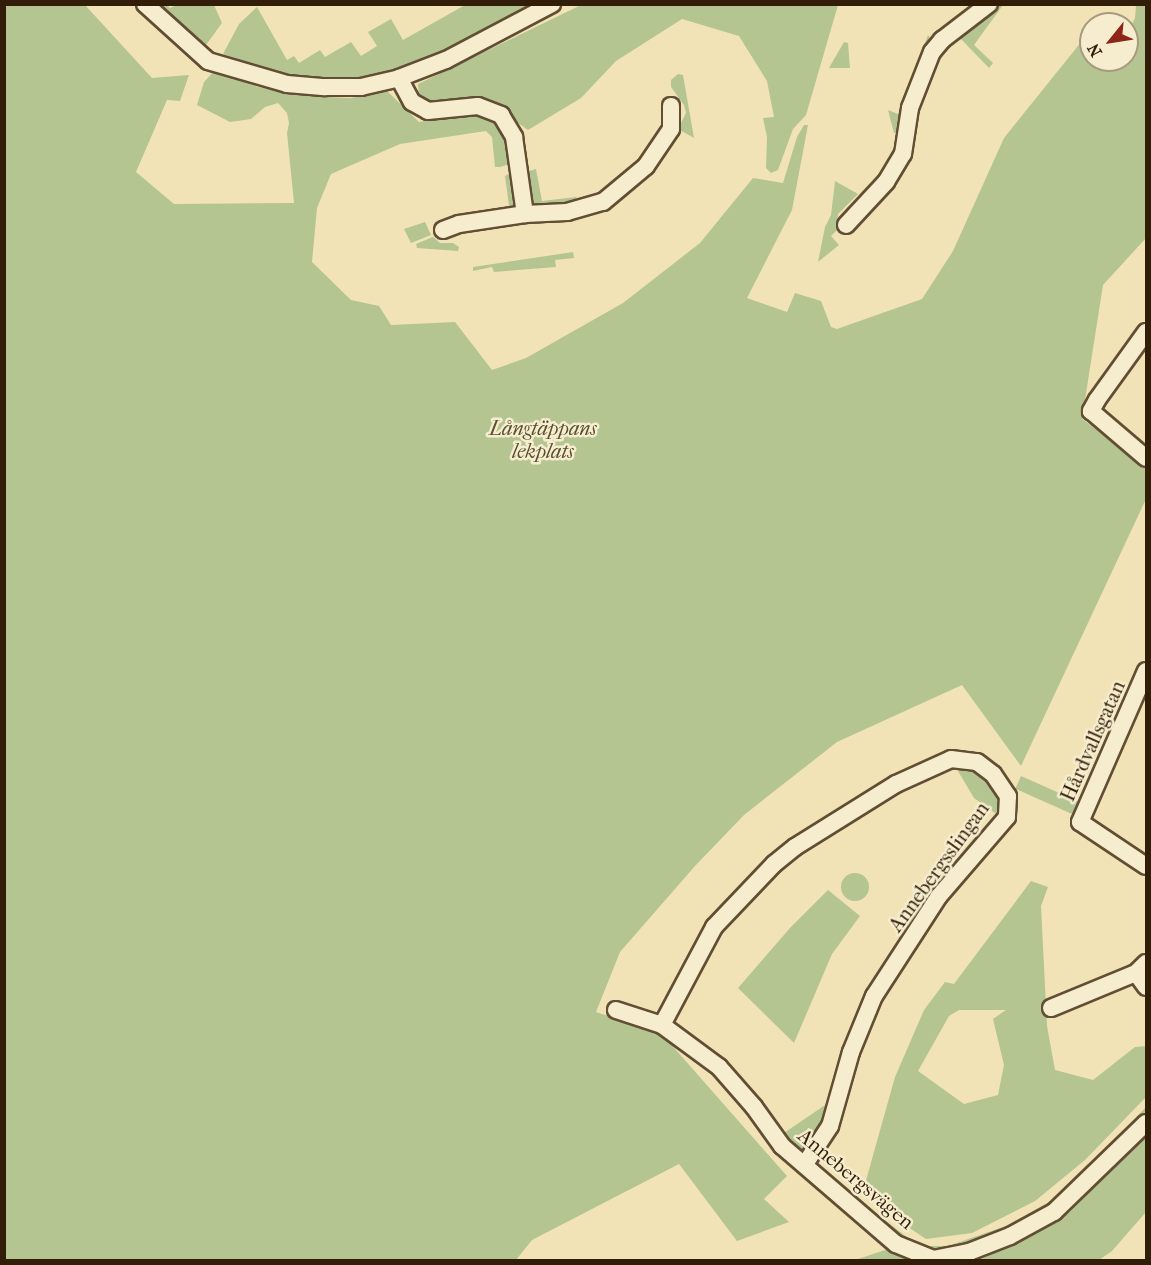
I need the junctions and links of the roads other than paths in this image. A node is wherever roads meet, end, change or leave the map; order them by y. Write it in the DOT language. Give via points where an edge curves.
graph roads {
  1 [pos="145,4"];
  2 [pos="552,4"];
  3 [pos="988,4"];
  4 [pos="399,78"];
  5 [pos="671,106"];
  6 [pos="525,214"];
  7 [pos="846,225"];
  8 [pos="444,230"];
  9 [pos="1146,332"];
  10 [pos="1146,458"];
  11 [pos="1146,671"];
  12 [pos="1146,866"];
  13 [pos="1141,968"];
  14 [pos="1146,987"];
  15 [pos="1051,1008"];
  16 [pos="616,1010"];
  17 [pos="662,1025"];
  18 [pos="1146,1123"];
  19 [pos="805,1164"];
  1 -- 4 [label="street" via="208,61 287,84 361,87"];
  2 -- 4 [label="street" via="446,60"];
  3 -- 7 [label="street" via="932,52 910,108 903,154 886,182"];
  4 -- 6 [label="street" via="412,102 428,111 478,106 501,115 514,137"];
  5 -- 6 [label="street" via="671,129 646,166 628,183 603,201 567,212"];
  6 -- 8 [label="street"];
  9 -- 10 [label="street" via="1091,411"];
  11 -- 12 [label="street, Hårdvallsgatan" via="1080,822"];
  13 -- 14 [label="street"];
  13 -- 15 [label="street"];
  16 -- 17 [label="street, Annebergsvägen"];
  17 -- 19 [label="street, Annebergsvägen" via="728,1076 782,1146"];
  17 -- 19 [label="street, Annebergsslingan" via="714,927 795,847 896,784 951,759 977,762 993,774 1008,796 1007,818 939,896 874,996 851,1052 830,1126"];
  18 -- 19 [label="street, Annebergsvägen" via="1054,1212 969,1252 933,1259 896,1244"];
}
